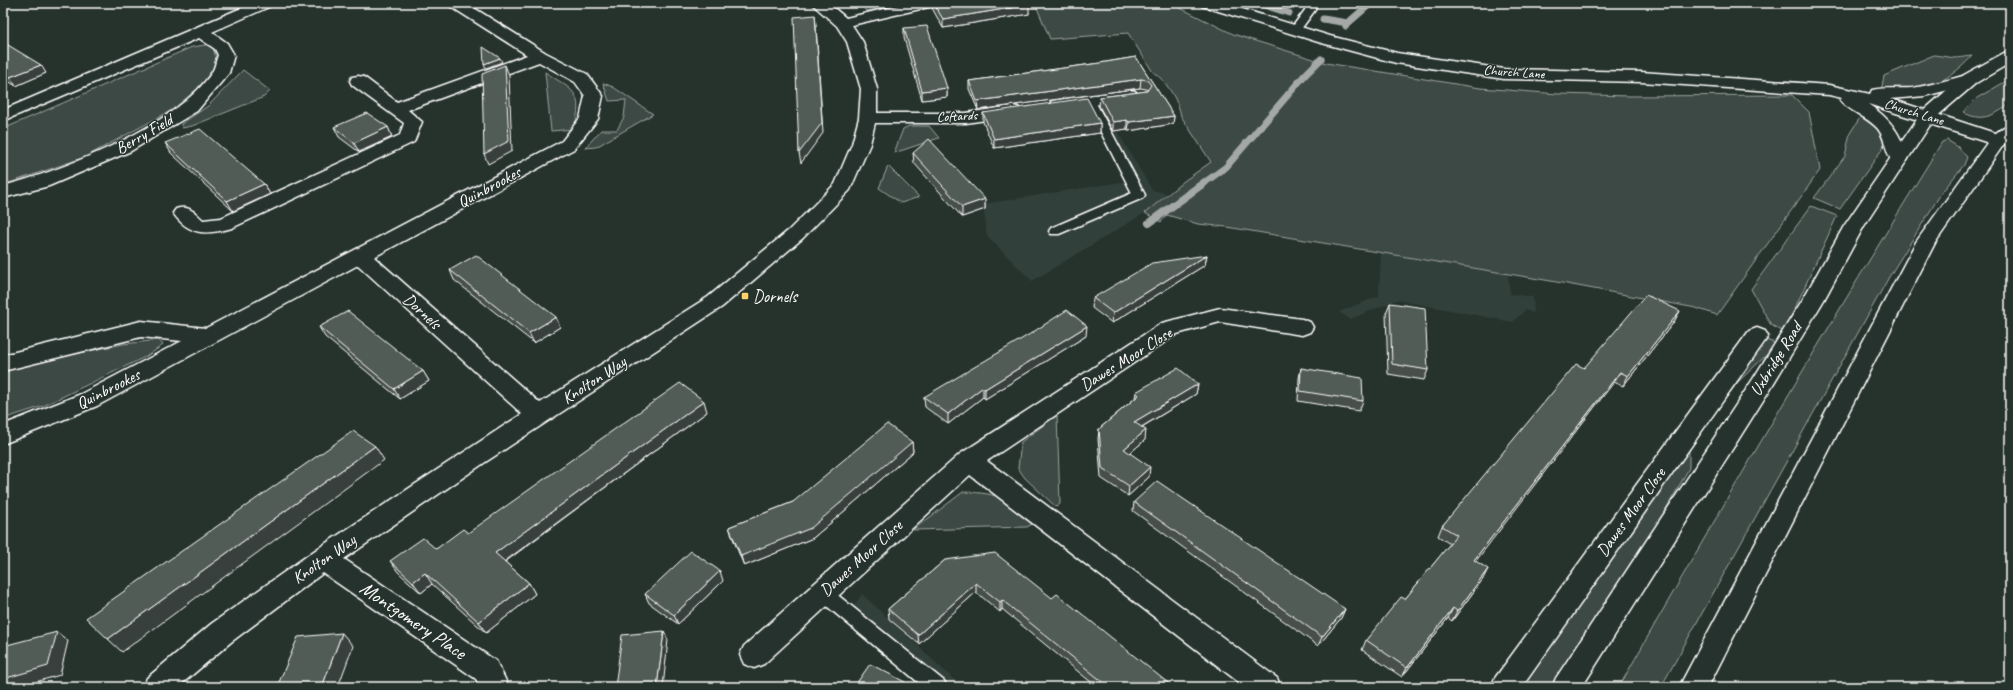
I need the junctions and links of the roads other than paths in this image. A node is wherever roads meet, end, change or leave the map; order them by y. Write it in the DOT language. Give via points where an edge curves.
graph roads {
  1 [pos="266,3"];
  2 [pos="455,3"];
  3 [pos="819,3"];
  4 [pos="928,3"];
  5 [pos="1207,3"];
  6 [pos="1311,3"];
  7 [pos="843,23"];
  8 [pos="1295,30"];
  9 [pos="201,32"];
  10 [pos="540,56"];
  11 [pos="2010,56"];
  12 [pos="1970,79"];
  13 [pos="358,81"];
  14 [pos="1829,90"];
  15 [pos="1140,94"];
  16 [pos="1090,101"];
  17 [pos="396,108"];
  18 [pos="3,116"];
  19 [pos="1928,116"];
  20 [pos="868,118"];
  21 [pos="2004,135"];
  22 [pos="1899,160"];
  23 [pos="3,192"];
  24 [pos="183,214"];
  25 [pos="1055,231"];
  26 [pos="360,256"];
  27 [pos="1302,327"];
  28 [pos="210,336"];
  29 [pos="1757,336"];
  30 [pos="3,363"];
  31 [pos="538,415"];
  32 [pos="3,436"];
  33 [pos="969,461"];
  34 [pos="323,559"];
  35 [pos="823,593"];
  36 [pos="754,655"];
  37 [pos="164,684"];
  38 [pos="495,687"];
  39 [pos="938,687"];
  40 [pos="1267,687"];
  41 [pos="1505,687"];
  42 [pos="1566,687"];
  43 [pos="1693,687"];
  1 -- 9 [label="street"];
  2 -- 10 [label="street, Quinbrookes"];
  3 -- 7 [label="street, Knolton Way"];
  4 -- 7 [label="street"];
  5 -- 8 [label="street, Church Lane"];
  6 -- 8 [label="lane" via="1310,10"];
  7 -- 20 [label="street, Knolton Way" via="855,42 870,89"];
  8 -- 14 [label="street, Church Lane" via="1396,58 1504,74 1641,77"];
  9 -- 18 [label="street"];
  9 -- 23 [label="street, Berry Field" via="221,46 226,54 221,73 191,107 125,147 42,182"];
  10 -- 17 [label="street"];
  10 -- 26 [label="street, Quinbrookes" via="581,78 594,96 589,119 568,145"];
  11 -- 12 [label="street, Uxbridge Road"];
  12 -- 14 [label="street, Church Lane" via="1917,93 1887,94"];
  12 -- 19 [label="street, Uxbridge Road"];
  13 -- 17 [label="street"];
  14 -- 19 [label="street, Church Lane" via="1879,101"];
  14 -- 22 [label="street, Church Lane" via="1861,106 1879,120 1891,134"];
  15 -- 16 [label="street, Coftards"];
  16 -- 20 [label="street, Coftards" via="966,118"];
  16 -- 25 [label="lane" via="1139,195"];
  17 -- 24 [label="street" via="413,122 408,138 225,224 198,227"];
  19 -- 21 [label="street, Church Lane"];
  19 -- 22 [label="street, Uxbridge Road"];
  20 -- 31 [label="street, Knolton Way" via="861,144 843,186 796,234 715,302"];
  21 -- 43 [label="street" via="1926,242"];
  22 -- 42 [label="street, Uxbridge Road" via="1854,226 1761,385"];
  26 -- 28 [label="street, Quinbrookes"];
  26 -- 31 [label="street, Dornels"];
  27 -- 33 [label="street, Dawes Moor Close" via="1220,315 1170,328"];
  28 -- 30 [label="street" via="141,330"];
  28 -- 32 [label="street, Quinbrookes" via="89,400"];
  29 -- 41 [label="street, Dawes Moor Close"];
  31 -- 34 [label="street, Knolton Way"];
  33 -- 35 [label="street, Dawes Moor Close"];
  33 -- 40 [label="street"];
  34 -- 37 [label="street, Knolton Way" via="221,632"];
  34 -- 38 [label="street, Montgomery Place" via="486,670"];
  35 -- 36 [label="street, Dawes Moor Close"];
  35 -- 39 [label="lane"];
}
